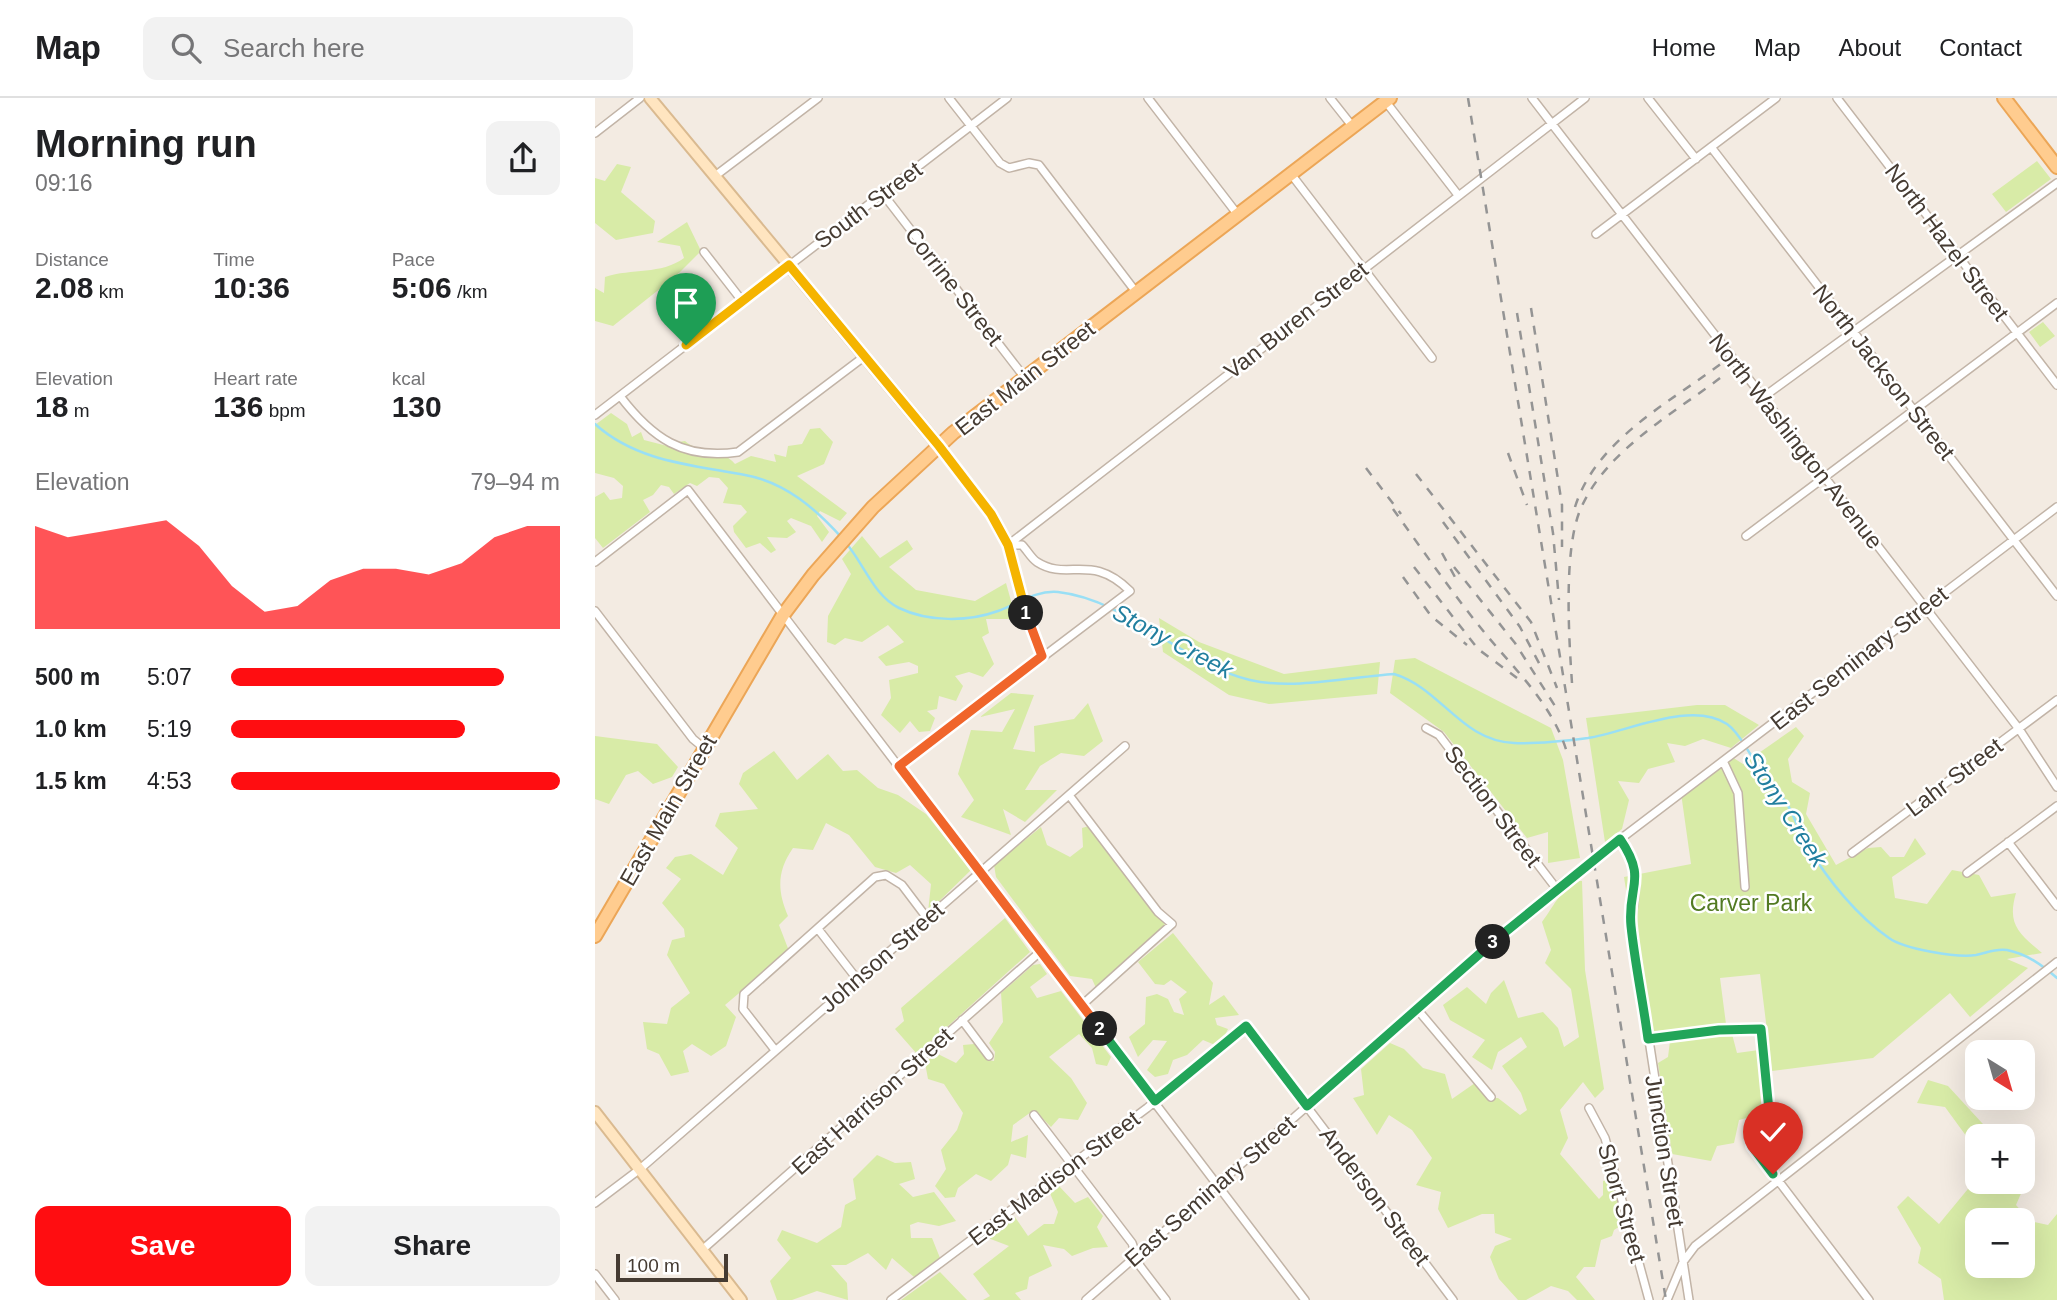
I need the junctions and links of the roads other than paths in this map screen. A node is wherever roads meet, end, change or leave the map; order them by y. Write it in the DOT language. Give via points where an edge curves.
graph roads {
  1 [pos="640,98"];
  2 [pos="650,98"];
  3 [pos="818,98"];
  4 [pos="950,98"];
  5 [pos="1007,98"];
  6 [pos="1148,98"];
  7 [pos="1330,98"];
  8 [pos="1532,98"];
  9 [pos="1585,98"];
  10 [pos="1648,98"];
  11 [pos="1776,98"];
  12 [pos="1837,98"];
  13 [pos="2004,98"];
  14 [pos="1388,100"];
  15 [pos="1551,123"];
  16 [pos="971,126"];
  17 [pos="1353,127"];
  18 [pos="595,133"];
  19 [pos="1711,148"];
  20 [pos="1696,159"];
  21 [pos="2057,167"];
  22 [pos="1291,174"];
  23 [pos="715,176"];
  24 [pos="2057,183"];
  25 [pos="883,194"];
  26 [pos="1458,195"];
  27 [pos="1238,215"];
  28 [pos="1621,215"];
  29 [pos="1596,234"];
  30 [pos="704,252"];
  31 [pos="1958,255"];
  32 [pos="789,265"];
  33 [pos="1362,268"];
  34 [pos="1136,292"];
  35 [pos="743,302"];
  36 [pos="2057,303"];
  37 [pos="1853,332"];
  38 [pos="2017,333"];
  39 [pos="865,356"];
  40 [pos="1432,358"];
  41 [pos="1025,378"];
  42 [pos="2057,385"];
  43 [pos="619,396"];
  44 [pos="1762,398"];
  45 [pos="1914,410"];
  46 [pos="597,413"];
  47 [pos="939,446"];
  48 [pos="1823,477"];
  49 [pos="2057,506"];
  50 [pos="1746,536"];
  51 [pos="2013,539"];
  52 [pos="1008,545"];
  53 [pos="595,562"];
  54 [pos="2057,596"];
  55 [pos="1925,607"];
  56 [pos="595,611"];
  57 [pos="783,615"];
  58 [pos="1042,656"];
  59 [pos="2057,701"];
  60 [pos="1426,728"];
  61 [pos="2019,729"];
  62 [pos="1125,746"];
  63 [pos="704,748"];
  64 [pos="1724,763"];
  65 [pos="899,766"];
  66 [pos="2057,787"];
  67 [pos="1069,795"];
  68 [pos="2057,806"];
  69 [pos="1620,839"];
  70 [pos="2008,842"];
  71 [pos="1851,853"];
  72 [pos="981,871"];
  73 [pos="1967,873"];
  74 [pos="1745,887"];
  75 [pos="1556,888"];
  76 [pos="2057,906"];
  77 [pos="927,918"];
  78 [pos="818,929"];
  79 [pos="595,936"];
  80 [pos="1041,951"];
  81 [pos="2057,962"];
  82 [pos="857,979"];
  83 [pos="1082,1005"];
  84 [pos="1416,1009"];
  85 [pos="962,1020"];
  86 [pos="1246,1026"];
  87 [pos="1648,1039"];
  88 [pos="775,1050"];
  89 [pos="989,1056"];
  90 [pos="1491,1097"];
  91 [pos="1155,1101"];
  92 [pos="1307,1106"];
  93 [pos="1589,1108"];
  94 [pos="595,1112"];
  95 [pos="1034,1115"];
  96 [pos="1073,1165"];
  97 [pos="640,1169"];
  98 [pos="1779,1182"];
  99 [pos="1218,1184"];
  100 [pos="595,1203"];
  101 [pos="702,1250"];
  102 [pos="1137,1256"];
  103 [pos="1683,1262"];
  104 [pos="595,1274"];
  105 [pos="615,1300"];
  106 [pos="741,1300"];
  107 [pos="891,1300"];
  108 [pos="1086,1300"];
  109 [pos="1166,1300"];
  110 [pos="1305,1300"];
  111 [pos="1453,1300"];
  112 [pos="1649,1300"];
  113 [pos="1667,1300"];
  114 [pos="1689,1300"];
  115 [pos="1869,1300"];
  1 -- 18 [label="street"];
  2 -- 23 [label="street"];
  3 -- 23 [label="street"];
  4 -- 16 [label="street"];
  5 -- 16 [label="street, South Street"];
  6 -- 27 [label="street"];
  7 -- 17 [label="street"];
  8 -- 15 [label="street, North Washington Avenue"];
  9 -- 15 [label="street, Van Buren Street"];
  10 -- 20 [label="street"];
  11 -- 19 [label="street"];
  12 -- 31 [label="street, North Hazel Street"];
  13 -- 21 [label="main road"];
  14 -- 17 [label="main road, East Main Street"];
  14 -- 26 [label="street"];
  15 -- 26 [label="street, Van Buren Street"];
  15 -- 28 [label="street, North Washington Avenue"];
  16 -- 25 [label="street, South Street"];
  16 -- 34 [label="street" via="1000,163 1009,168 1039,165"];
  17 -- 22 [label="main road, East Main Street"];
  19 -- 20 [label="street"];
  19 -- 37 [label="street, North Jackson Street"];
  20 -- 28 [label="street"];
  22 -- 27 [label="main road, East Main Street"];
  22 -- 33 [label="street"];
  23 -- 32 [label="street"];
  24 -- 31 [label="street"];
  25 -- 32 [label="street, South Street"];
  25 -- 41 [label="street, Corrine Street"];
  26 -- 33 [label="street, Van Buren Street"];
  27 -- 34 [label="main road, East Main Street"];
  28 -- 29 [label="street"];
  28 -- 44 [label="street, North Washington Avenue"];
  30 -- 35 [label="street"];
  31 -- 37 [label="street"];
  31 -- 38 [label="street, North Hazel Street"];
  32 -- 35 [label="street, South Street"];
  32 -- 39 [label="street"];
  33 -- 40 [label="street"];
  33 -- 52 [label="street, Van Buren Street"];
  34 -- 41 [label="main road, East Main Street"];
  35 -- 43 [label="street, South Street"];
  36 -- 38 [label="street"];
  37 -- 44 [label="street"];
  37 -- 45 [label="street, North Jackson Street"];
  38 -- 42 [label="street, North Hazel Street"];
  38 -- 45 [label="street"];
  39 -- 43 [label="street" via="738,452 719,455 670,444 649,432"];
  39 -- 47 [label="street"];
  41 -- 47 [label="main road, East Main Street"];
  43 -- 46 [label="street, South Street"];
  44 -- 48 [label="street, North Washington Avenue"];
  45 -- 48 [label="street"];
  45 -- 51 [label="street, North Jackson Street"];
  47 -- 52 [label="street" via="985,505"];
  47 -- 57 [label="main road, East Main Street" via="854,527"];
  48 -- 50 [label="street"];
  48 -- 55 [label="street, North Washington Avenue"];
  49 -- 51 [label="street, East Seminary Street"];
  51 -- 54 [label="street, North Jackson Street"];
  51 -- 55 [label="street, East Seminary Street"];
  52 -- 58 [label="street"];
  52 -- 58 [label="street" via="1022,545 1035,561 1045,565 1108,572 1130,591"];
  53 -- 57 [label="street" via="688,490"];
  55 -- 61 [label="street, North Washington Avenue"];
  55 -- 64 [label="street, East Seminary Street"];
  56 -- 63 [label="street"];
  57 -- 63 [label="main road, East Main Street"];
  57 -- 65 [label="street"];
  58 -- 65 [label="street"];
  59 -- 61 [label="street, Lahr Street"];
  60 -- 75 [label="street, Section Street" via="1439,735"];
  61 -- 66 [label="street, North Washington Avenue"];
  61 -- 71 [label="street, Lahr Street"];
  62 -- 67 [label="street, Johnson Street"];
  63 -- 79 [label="main road, East Main Street"];
  64 -- 69 [label="street, East Seminary Street"];
  64 -- 74 [label="street" via="1738,793"];
  65 -- 72 [label="street"];
  67 -- 72 [label="street, Johnson Street"];
  67 -- 83 [label="street" via="1158,912 1173,924"];
  68 -- 70 [label="street"];
  69 -- 75 [label="street, East Seminary Street"];
  69 -- 87 [label="street, Junction Street" via="1633,859 1637,883 1631,923"];
  70 -- 73 [label="street"];
  70 -- 76 [label="street"];
  72 -- 77 [label="street, Johnson Street"];
  72 -- 80 [label="street"];
  75 -- 84 [label="street, East Seminary Street"];
  77 -- 78 [label="street" via="902,885 886,875 875,877"];
  77 -- 82 [label="street, Johnson Street"];
  78 -- 82 [label="street"];
  78 -- 88 [label="street" via="744,994 743,1009"];
  80 -- 83 [label="street"];
  80 -- 85 [label="street, East Harrison Street"];
  81 -- 98 [label="street"];
  82 -- 88 [label="street, Johnson Street"];
  83 -- 91 [label="street"];
  84 -- 90 [label="street"];
  84 -- 92 [label="street, East Seminary Street"];
  85 -- 89 [label="street"];
  85 -- 101 [label="street, East Harrison Street"];
  86 -- 91 [label="street, East Madison Street"];
  86 -- 92 [label="street, Anderson Street"];
  87 -- 98 [label="street" via="1761,1029 1770,1121 1751,1139"];
  87 -- 103 [label="street, Junction Street"];
  88 -- 97 [label="street, Johnson Street"];
  91 -- 96 [label="street, East Madison Street"];
  91 -- 99 [label="street"];
  92 -- 99 [label="street, East Seminary Street"];
  92 -- 111 [label="street, Anderson Street"];
  93 -- 112 [label="street, Short Street" via="1605,1138"];
  94 -- 97 [label="street"];
  95 -- 96 [label="street"];
  96 -- 102 [label="street"];
  96 -- 107 [label="street, East Madison Street"];
  97 -- 100 [label="street, Johnson Street"];
  97 -- 101 [label="street"];
  98 -- 103 [label="street" via="1695,1246"];
  98 -- 115 [label="street"];
  99 -- 102 [label="street, East Seminary Street"];
  99 -- 110 [label="street"];
  101 -- 106 [label="street"];
  102 -- 108 [label="street, East Seminary Street"];
  102 -- 109 [label="street"];
  103 -- 113 [label="street"];
  103 -- 114 [label="street, Junction Street"];
  104 -- 105 [label="street"];
}
